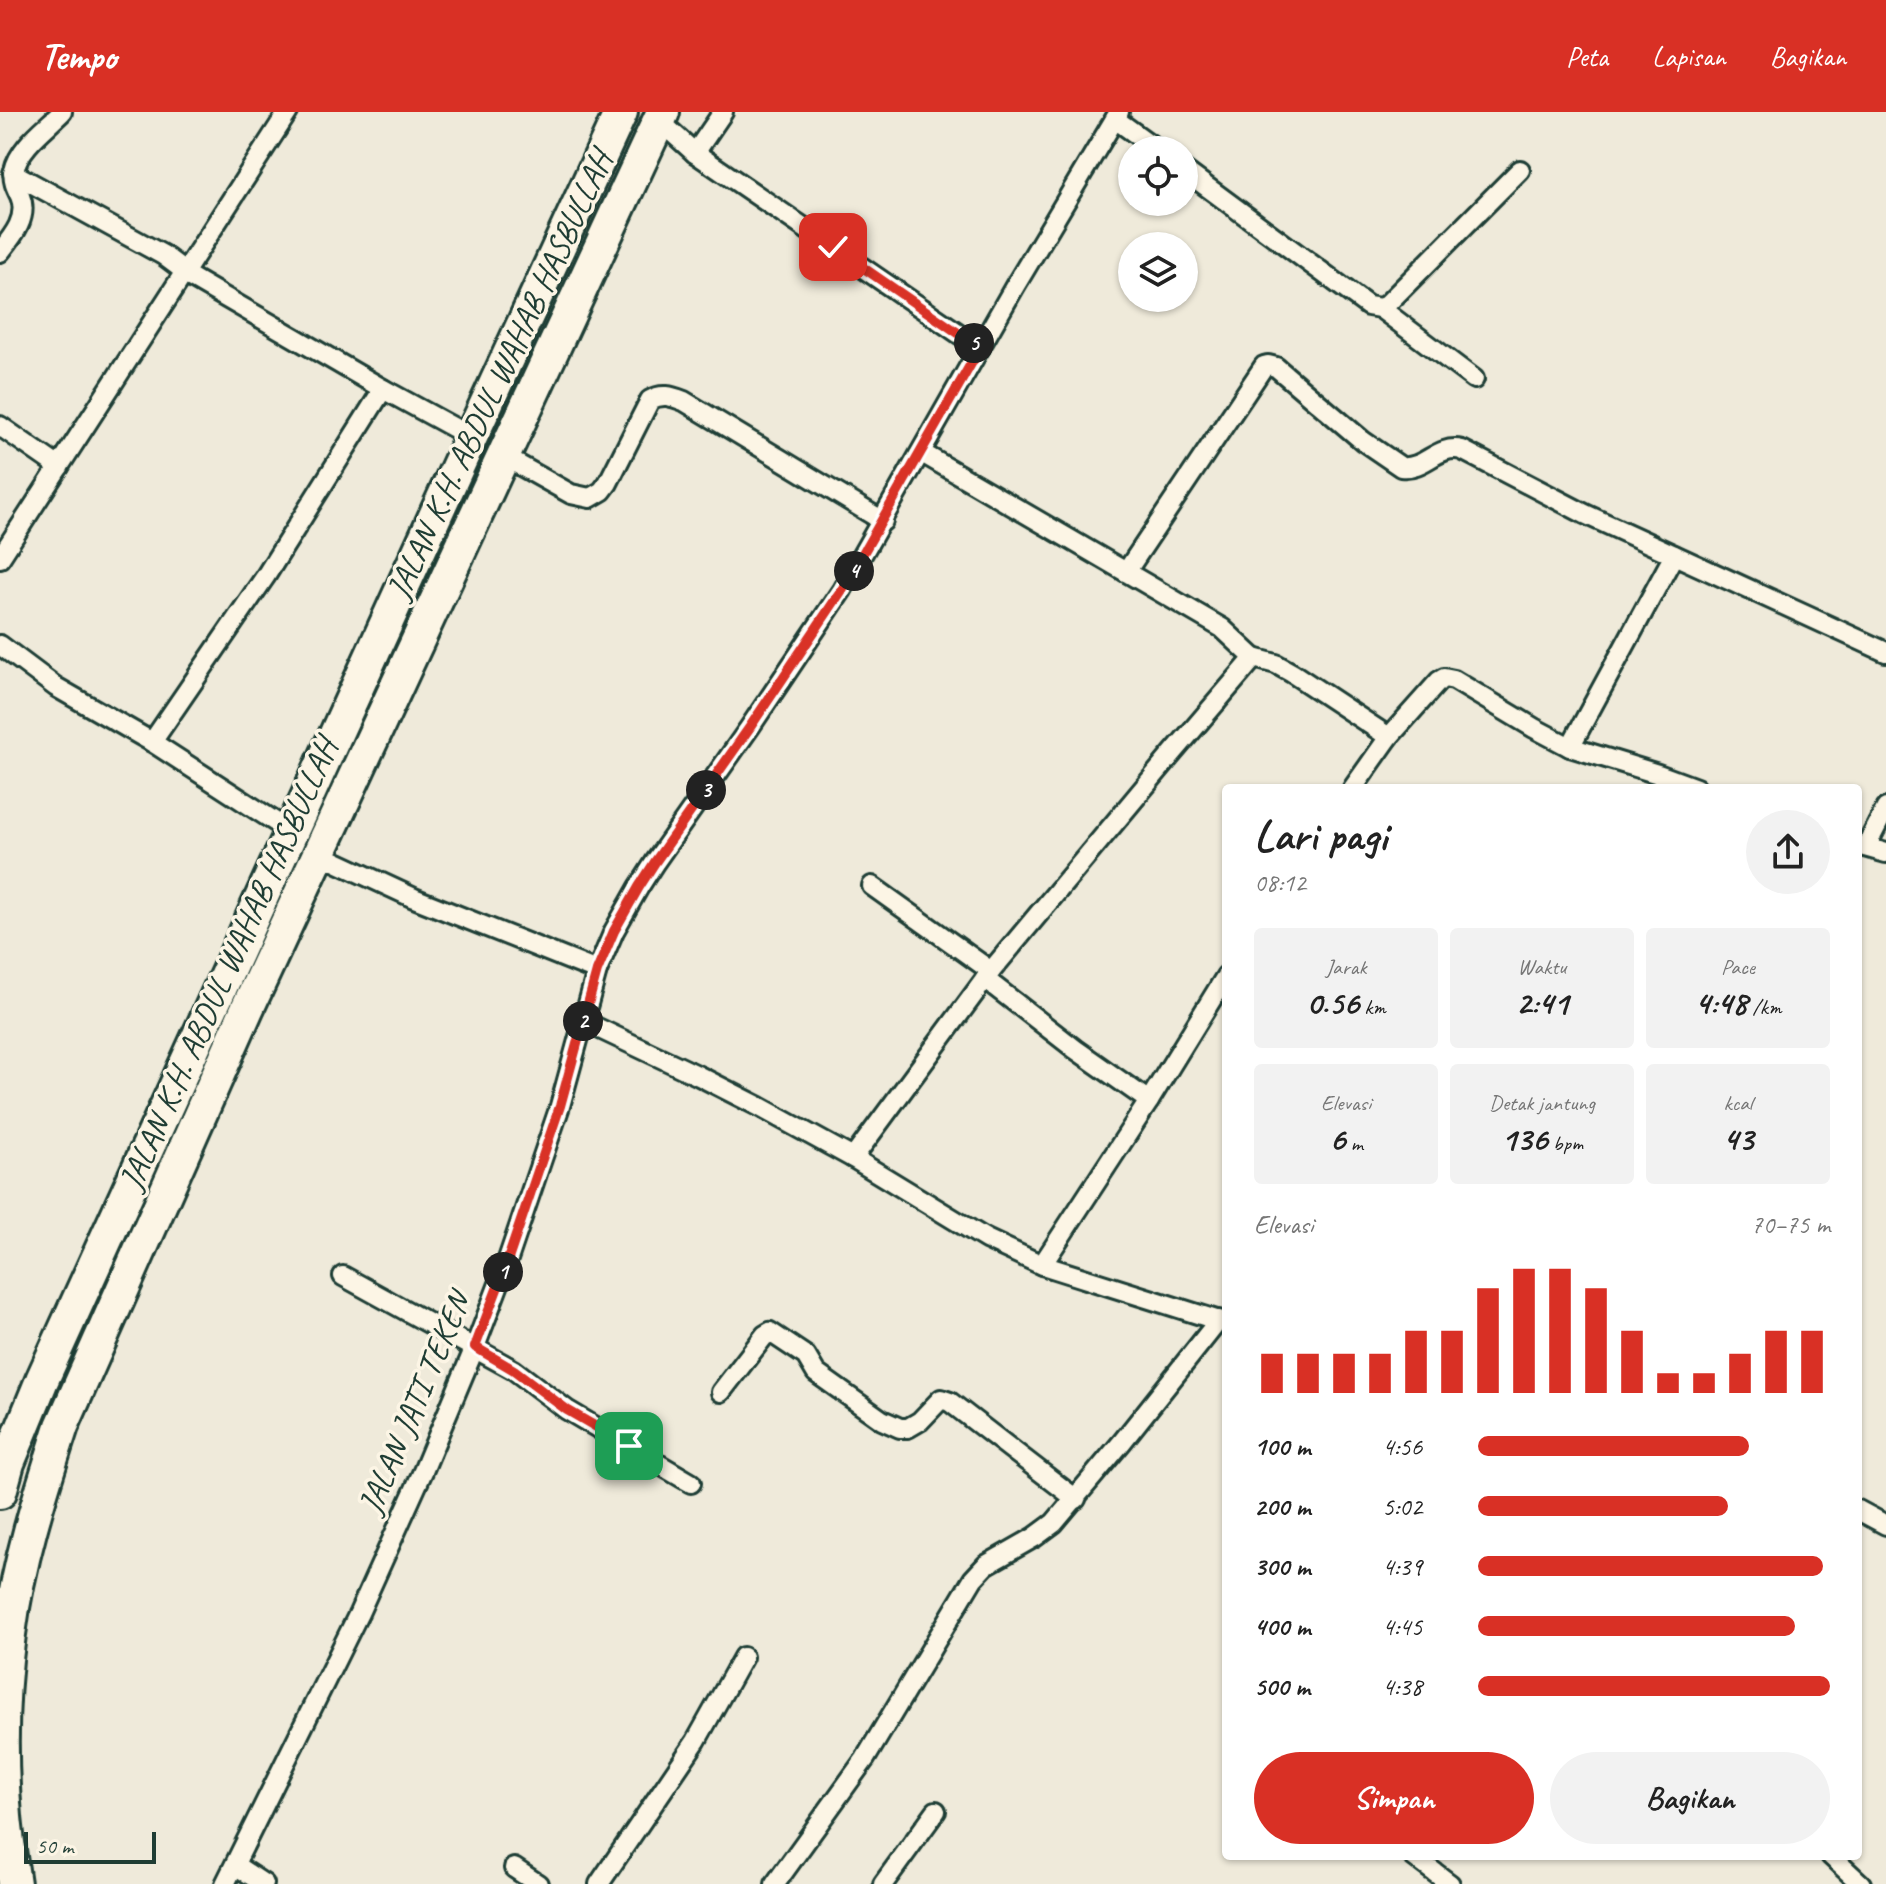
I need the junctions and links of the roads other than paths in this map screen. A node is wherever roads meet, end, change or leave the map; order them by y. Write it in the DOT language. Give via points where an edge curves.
graph roads {
  1 [pos="62,112"];
  2 [pos="288,112"];
  3 [pos="621,112"];
  4 [pos="723,112"];
  5 [pos="657,115"];
  6 [pos="1117,115"];
  7 [pos="1142,136"];
  8 [pos="695,153"];
  9 [pos="1520,170"];
  10 [pos="13,173"];
  11 [pos="1198,180"];
  12 [pos="0,252"];
  13 [pos="183,273"];
  14 [pos="1380,308"];
  15 [pos="980,348"];
  16 [pos="1474,379"];
  17 [pos="383,389"];
  18 [pos="0,426"];
  19 [pos="471,437"];
  20 [pos="922,453"];
  21 [pos="503,456"];
  22 [pos="59,467"];
  23 [pos="883,521"];
  24 [pos="1674,555"];
  25 [pos="0,558"];
  26 [pos="1126,572"];
  27 [pos="0,645"];
  28 [pos="1886,652"];
  29 [pos="1254,658"];
  30 [pos="1389,737"];
  31 [pos="152,742"];
  32 [pos="1570,747"];
  33 [pos="1356,784"];
  34 [pos="1685,784"];
  35 [pos="1886,808"];
  36 [pos="291,832"];
  37 [pos="325,841"];
  38 [pos="1862,846"];
  39 [pos="1886,853"];
  40 [pos="872,886"];
  41 [pos="597,971"];
  42 [pos="988,975"];
  43 [pos="1222,982"];
  44 [pos="215,1000"];
  45 [pos="583,1021"];
  46 [pos="228,1051"];
  47 [pos="1149,1101"];
  48 [pos="853,1158"];
  49 [pos="1042,1265"];
  50 [pos="91,1272"];
  51 [pos="343,1276"];
  52 [pos="1222,1321"];
  53 [pos="475,1347"];
  54 [pos="721,1392"];
  55 [pos="691,1483"];
  56 [pos="0,1492"];
  57 [pos="1076,1499"];
  58 [pos="1862,1512"];
  59 [pos="1886,1525"];
  60 [pos="743,1657"];
  61 [pos="936,1811"];
  62 [pos="1418,1860"];
  63 [pos="1835,1860"];
  64 [pos="235,1865"];
  65 [pos="514,1868"];
  66 [pos="14,1884"];
  67 [pos="225,1884"];
  68 [pos="264,1884"];
  69 [pos="538,1884"];
  70 [pos="599,1884"];
  71 [pos="775,1884"];
  72 [pos="883,1884"];
  73 [pos="1450,1884"];
  74 [pos="1861,1884"];
  1 -- 10 [label="street" via="26,147"];
  2 -- 13 [label="street"];
  3 -- 19 [label="highway, JALAN K.H. ABDUL WAHAB HASBULLAH"];
  4 -- 8 [label="street"];
  5 -- 8 [label="street"];
  5 -- 21 [label="highway, JALAN K.H. ABDUL WAHAB HASBULLAH"];
  6 -- 7 [label="street"];
  6 -- 15 [label="street, JALAN JATI TEKEN"];
  8 -- 15 [label="street"];
  9 -- 14 [label="street"];
  10 -- 12 [label="street" via="24,209 18,228"];
  10 -- 13 [label="street" via="163,255"];
  11 -- 14 [label="street" via="1368,306"];
  13 -- 17 [label="street"];
  13 -- 22 [label="street"];
  14 -- 16 [label="street"];
  15 -- 20 [label="street, JALAN JATI TEKEN"];
  17 -- 19 [label="street"];
  17 -- 31 [label="street" via="265,577"];
  18 -- 22 [label="street"];
  19 -- 36 [label="highway, JALAN K.H. ABDUL WAHAB HASBULLAH"];
  20 -- 23 [label="street, JALAN JATI TEKEN"];
  20 -- 26 [label="street"];
  21 -- 23 [label="street" via="571,494 590,498 608,483 650,400 667,395"];
  21 -- 37 [label="highway, JALAN K.H. ABDUL WAHAB HASBULLAH"];
  22 -- 25 [label="street"];
  23 -- 41 [label="street, JALAN JATI TEKEN" via="827,614 639,887"];
  24 -- 26 [label="street" via="1462,450 1447,449 1401,467 1268,365"];
  24 -- 28 [label="street"];
  24 -- 32 [label="street"];
  26 -- 29 [label="street" via="1222,628"];
  27 -- 31 [label="street" via="56,687"];
  29 -- 30 [label="street" via="1292,673"];
  29 -- 42 [label="street"];
  30 -- 32 [label="street" via="1444,678"];
  30 -- 33 [label="street"];
  31 -- 36 [label="street"];
  32 -- 34 [label="street"];
  35 -- 38 [label="street"];
  36 -- 44 [label="highway, JALAN K.H. ABDUL WAHAB HASBULLAH"];
  37 -- 41 [label="street" via="330,859"];
  37 -- 44 [label="highway" via="292,891 236,1005 226,1013 217,1009"];
  37 -- 46 [label="highway, JALAN K.H. ABDUL WAHAB HASBULLAH"];
  38 -- 39 [label="street"];
  40 -- 42 [label="street"];
  41 -- 45 [label="street, JALAN JATI TEKEN"];
  42 -- 47 [label="street" via="1075,1049"];
  42 -- 48 [label="street"];
  43 -- 47 [label="street"];
  44 -- 50 [label="highway, JALAN K.H. ABDUL WAHAB HASBULLAH"];
  45 -- 48 [label="street"];
  45 -- 53 [label="street, JALAN JATI TEKEN" via="560,1106"];
  46 -- 50 [label="highway" via="214,1035 204,1042 120,1229"];
  46 -- 66 [label="highway, JALAN K.H. ABDUL WAHAB HASBULLAH" via="84,1374 39,1497 9,1631 4,1684 5,1815"];
  47 -- 49 [label="street"];
  48 -- 49 [label="street" via="986,1239"];
  49 -- 52 [label="street"];
  50 -- 56 [label="highway, JALAN K.H. ABDUL WAHAB HASBULLAH" via="36,1394"];
  51 -- 53 [label="street"];
  52 -- 57 [label="street"];
  53 -- 55 [label="street" via="567,1410"];
  53 -- 64 [label="street, JALAN JATI TEKEN" via="359,1613"];
  54 -- 57 [label="street" via="770,1332 806,1356 816,1373 900,1428 920,1421 941,1399 950,1402"];
  57 -- 71 [label="street" via="1054,1523 986,1565 973,1579 865,1759"];
  58 -- 59 [label="street"];
  60 -- 70 [label="street" via="696,1741"];
  61 -- 72 [label="street"];
  62 -- 73 [label="street"];
  63 -- 74 [label="street"];
  64 -- 67 [label="street, JALAN JATI TEKEN"];
  64 -- 68 [label="street"];
  65 -- 69 [label="street"];
}
